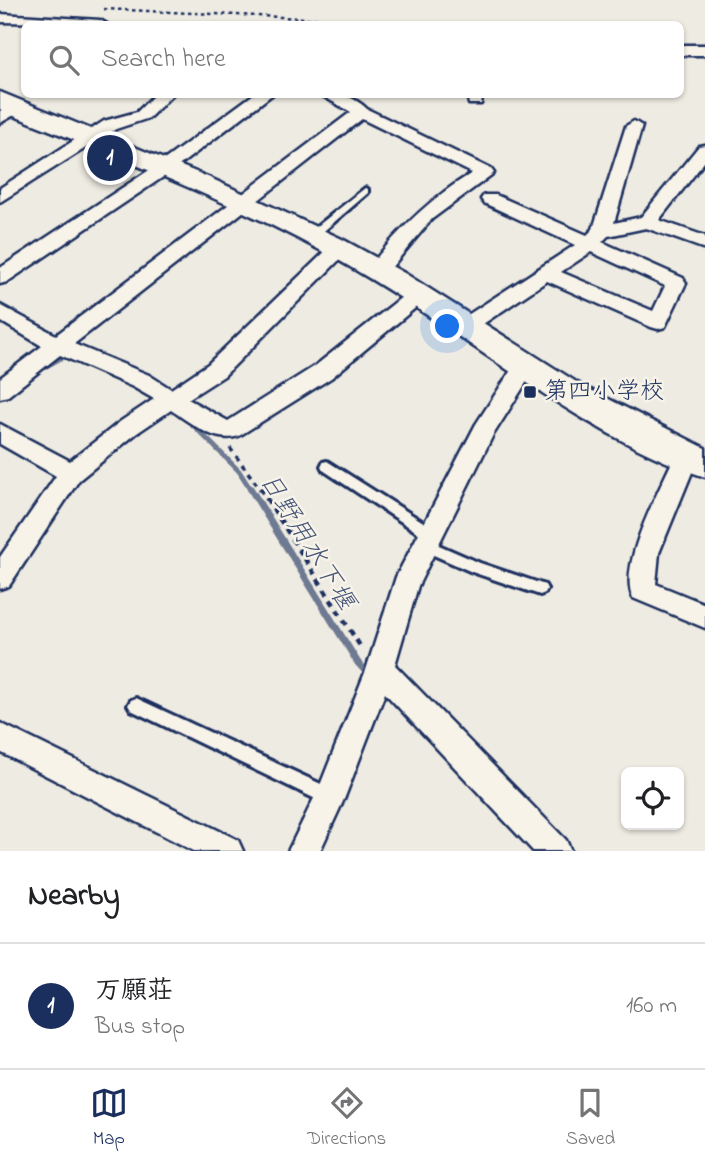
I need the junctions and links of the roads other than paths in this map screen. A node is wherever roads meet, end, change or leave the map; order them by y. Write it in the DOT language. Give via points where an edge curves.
graph roads {
  1 [pos="0,19"];
  2 [pos="40,21"];
  3 [pos="684,50"];
  4 [pos="705,50"];
  5 [pos="161,98"];
  6 [pos="260,98"];
  7 [pos="337,98"];
  8 [pos="6,108"];
  9 [pos="361,112"];
  10 [pos="635,126"];
  11 [pos="91,138"];
  12 [pos="705,150"];
  13 [pos="166,167"];
  14 [pos="365,191"];
  15 [pos="0,196"];
  16 [pos="490,199"];
  17 [pos="243,201"];
  18 [pos="647,222"];
  19 [pos="314,234"];
  20 [pos="596,237"];
  21 [pos="705,243"];
  22 [pos="340,248"];
  23 [pos="378,270"];
  24 [pos="545,273"];
  25 [pos="0,277"];
  26 [pos="419,294"];
  27 [pos="0,312"];
  28 [pos="467,325"];
  29 [pos="56,345"];
  30 [pos="526,366"];
  31 [pos="0,390"];
  32 [pos="170,399"];
  33 [pos="0,433"];
  34 [pos="696,459"];
  35 [pos="327,466"];
  36 [pos="71,473"];
  37 [pos="428,540"];
  38 [pos="3,568"];
  39 [pos="540,589"];
  40 [pos="705,616"];
  41 [pos="377,677"];
  42 [pos="136,705"];
  43 [pos="0,737"];
  44 [pos="330,797"];
  45 [pos="228,851"];
  46 [pos="304,851"];
  47 [pos="555,851"];
  1 -- 2 [label="street"];
  3 -- 4 [label="street"];
  5 -- 11 [label="street" via="143,115 110,125"];
  6 -- 13 [label="street"];
  7 -- 9 [label="street"];
  8 -- 11 [label="main road"];
  9 -- 17 [label="street"];
  9 -- 23 [label="street" via="485,173 443,198 407,232"];
  10 -- 20 [label="street"];
  11 -- 13 [label="main road"];
  11 -- 15 [label="street"];
  12 -- 18 [label="street"];
  13 -- 17 [label="main road"];
  13 -- 25 [label="street"];
  14 -- 19 [label="lane"];
  16 -- 20 [label="street"];
  17 -- 19 [label="main road"];
  17 -- 29 [label="street"];
  18 -- 20 [label="street"];
  18 -- 21 [label="street"];
  19 -- 22 [label="main road"];
  20 -- 24 [label="street"];
  20 -- 24 [label="street" via="676,283 658,321"];
  22 -- 23 [label="main road"];
  22 -- 32 [label="street" via="216,370"];
  23 -- 26 [label="main road"];
  24 -- 28 [label="street"];
  26 -- 28 [label="main road"];
  26 -- 32 [label="street" via="323,372 231,430 220,429"];
  27 -- 29 [label="street"];
  28 -- 30 [label="main road"];
  29 -- 31 [label="street"];
  29 -- 32 [label="street" via="141,381"];
  30 -- 34 [label="main road"];
  30 -- 37 [label="street" via="484,430"];
  32 -- 36 [label="street"];
  33 -- 36 [label="street"];
  34 -- 40 [label="street" via="646,552 642,590"];
  35 -- 37 [label="lane"];
  36 -- 38 [label="street"];
  37 -- 39 [label="lane" via="477,568"];
  37 -- 41 [label="street" via="405,586"];
  41 -- 44 [label="street"];
  41 -- 47 [label="street"];
  42 -- 44 [label="lane"];
  43 -- 45 [label="street"];
  44 -- 46 [label="street"];
}
